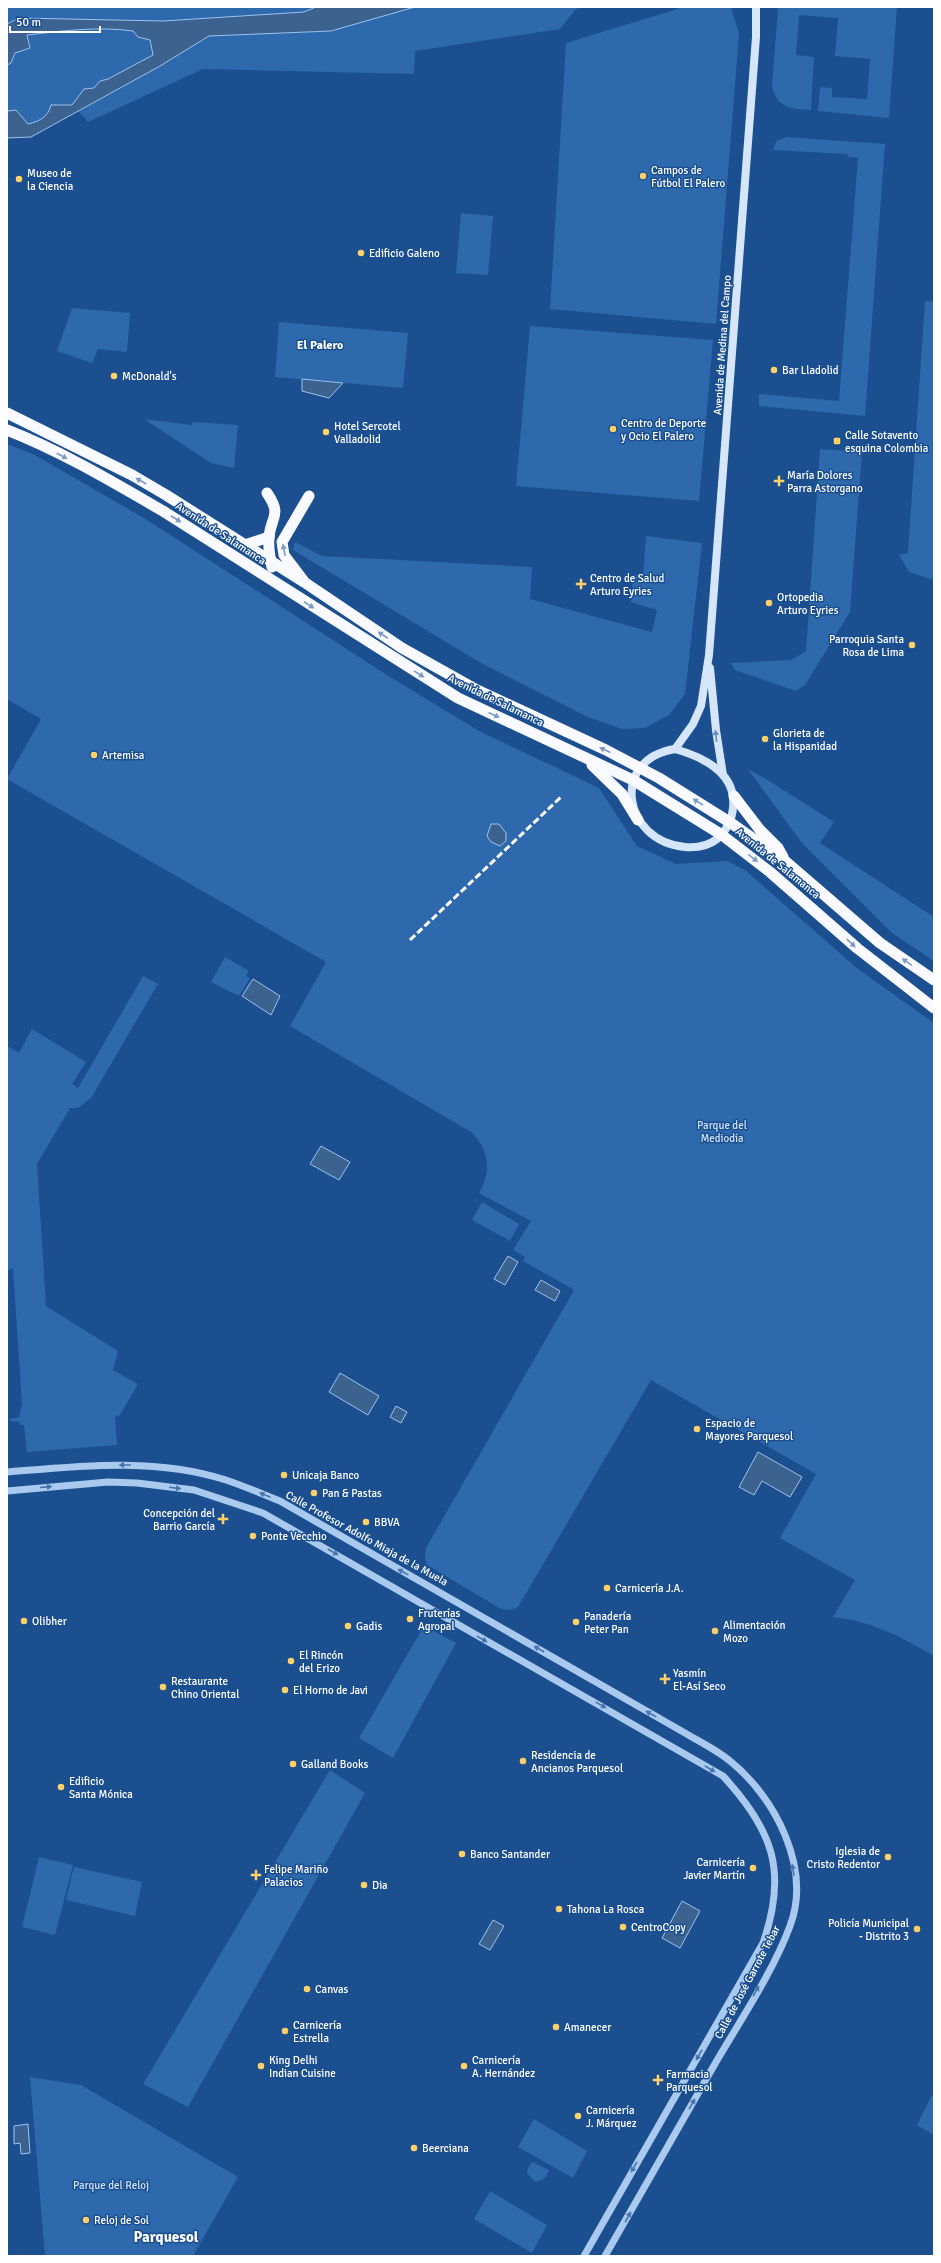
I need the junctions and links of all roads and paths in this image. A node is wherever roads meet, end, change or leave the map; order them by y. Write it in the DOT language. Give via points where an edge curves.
graph roads {
  1 [pos="756,7"];
  2 [pos="761,7"];
  3 [pos="756,37"];
  4 [pos="7,413"];
  5 [pos="7,430"];
  6 [pos="267,493"];
  7 [pos="309,496"];
  8 [pos="269,537"];
  9 [pos="245,545"];
  10 [pos="270,562"];
  11 [pos="304,582"];
  12 [pos="276,584"];
  13 [pos="709,655"];
  14 [pos="675,749"];
  15 [pos="584,758"];
  16 [pos="640,768"];
  17 [pos="723,774"];
  18 [pos="634,780"];
  19 [pos="734,796"];
  20 [pos="638,820"];
  21 [pos="731,823"];
  22 [pos="722,835"];
  23 [pos="785,861"];
  24 [pos="934,980"];
  25 [pos="934,1008"];
  26 [pos="7,1472"];
  27 [pos="7,1490"];
  28 [pos="686,1733"];
  29 [pos="584,2256"];
  30 [pos="605,2256"];
  1 -- 3 [label="main road, Avenida de Medina del Campo"];
  2 -- 3 [label="main road, Avenida de Medina del Campo"];
  3 -- 13 [label="main road, Avenida de Medina del Campo"];
  9 -- 4 [label="highway, Avenida de Salamanca, one-way" via="132,475"];
  5 -- 12 [label="highway, Avenida de Salamanca, one-way" via="28,438 163,511"];
  6 -- 8 [label="highway" via="274,502 276,518"];
  11 -- 7 [label="highway, one-way" via="284,555 282,542"];
  8 -- 9 [label="highway"];
  8 -- 10 [label="highway"];
  9 -- 10 [label="highway, Avenida de Salamanca"];
  10 -- 11 [label="highway, Avenida de Salamanca"];
  10 -- 12 [label="highway"];
  16 -- 11 [label="highway, Avenida de Salamanca, one-way" via="477,690 402,648"];
  12 -- 15 [label="highway, Avenida de Salamanca, one-way" via="458,698"];
  13 -- 14 [label="main road, Avenida de Medina del Campo" via="701,706 693,724"];
  17 -- 13 [label="main road, Avenida de Medina del Campo, one-way"];
  14 -- 16 [label="main road" via="652,756"];
  14 -- 17 [label="main road" via="708,762"];
  15 -- 18 [label="highway, Avenida de Salamanca"];
  15 -- 20 [label="highway" via="622,794"];
  16 -- 18 [label="main road"];
  21 -- 16 [label="highway, Avenida de Salamanca, one-way"];
  17 -- 19 [label="main road"];
  18 -- 20 [label="main road" via="633,805"];
  18 -- 22 [label="highway, Avenida de Salamanca"];
  19 -- 21 [label="main road"];
  19 -- 23 [label="highway" via="760,830 778,848"];
  20 -- 22 [label="main road" via="658,840 677,846 695,848 712,843"];
  21 -- 22 [label="main road"];
  21 -- 23 [label="highway, Avenida de Salamanca"];
  22 -- 25 [label="highway, Avenida de Salamanca, one-way" via="770,872 857,948"];
  24 -- 23 [label="highway, Avenida de Salamanca, one-way" via="880,943"];
  28 -- 26 [label="street, Calle Profesor Adolfo Miaja de la Muela, one-way" via="280,1501 225,1479 189,1471 138,1465 92,1465"];
  27 -- 29 [label="street, Calle de José Garrote Tebar, one-way" via="108,1482 137,1483 194,1490 262,1513 723,1776 751,1808 763,1828 774,1872 773,1909 763,1943"];
  30 -- 28 [label="street, Calle de José Garrote Tebar, one-way" via="778,1950 791,1925 796,1898 790,1851 779,1819 768,1801 729,1760"];
}
